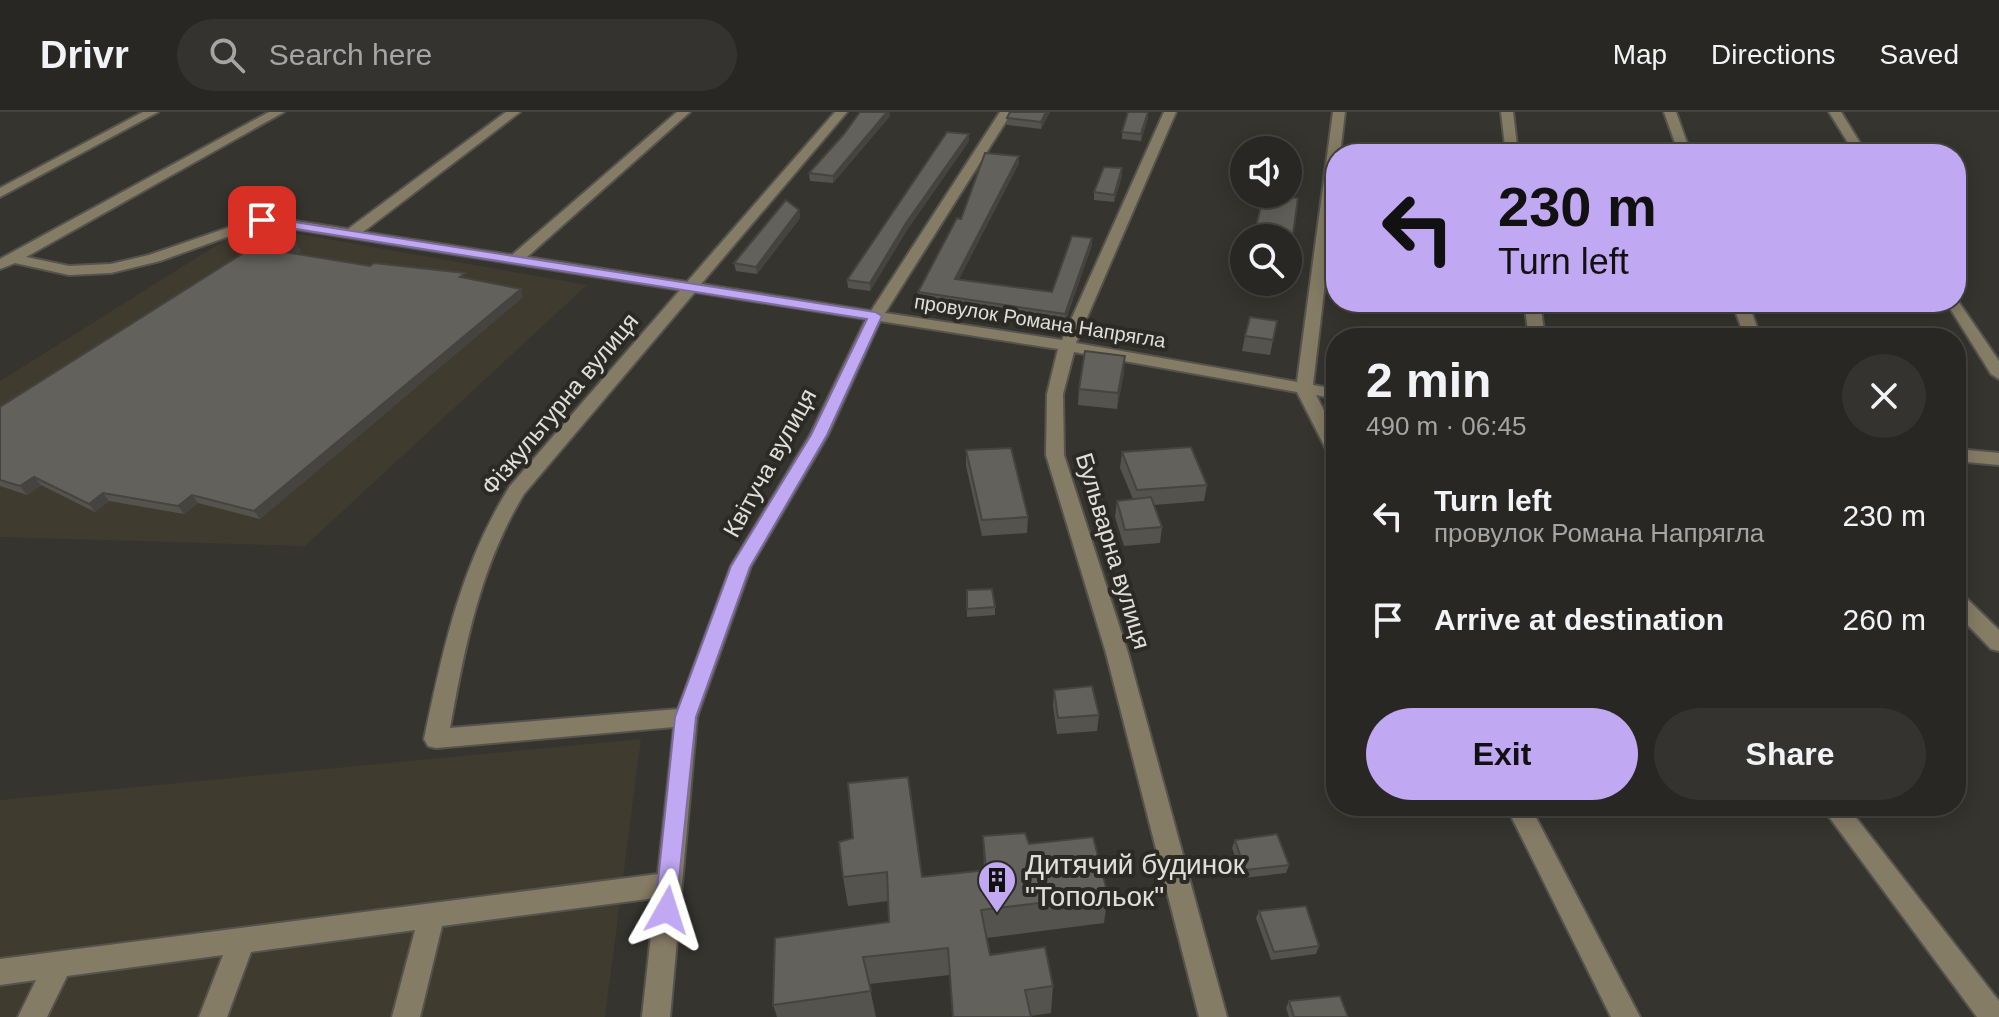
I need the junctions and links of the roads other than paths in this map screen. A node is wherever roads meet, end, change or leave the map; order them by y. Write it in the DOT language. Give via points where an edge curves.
graph roads {
  1 [pos="152,112"];
  2 [pos="278,112"];
  3 [pos="514,112"];
  4 [pos="684,112"];
  5 [pos="841,112"];
  6 [pos="1006,112"];
  7 [pos="1170,112"];
  8 [pos="1339,112"];
  9 [pos="1507,112"];
  10 [pos="1670,112"];
  11 [pos="1835,112"];
  12 [pos="1335,144"];
  13 [pos="1511,144"];
  14 [pos="1681,144"];
  15 [pos="1855,144"];
  16 [pos="0,193"];
  17 [pos="1326,215"];
  18 [pos="353,232"];
  19 [pos="516,259"];
  20 [pos="7,262"];
  21 [pos="694,286"];
  22 [pos="1960,312"];
  23 [pos="875,316"];
  24 [pos="1067,346"];
  25 [pos="1999,374"];
  26 [pos="1304,389"];
  27 [pos="1326,392"];
  28 [pos="1326,432"];
  29 [pos="1966,456"];
  30 [pos="1999,459"];
  31 [pos="1966,610"];
  32 [pos="1999,643"];
  33 [pos="686,717"];
  34 [pos="1523,816"];
  35 [pos="1841,816"];
  36 [pos="669,884"];
  37 [pos="432,915"];
  38 [pos="242,940"];
  39 [pos="58,965"];
  40 [pos="0,972"];
  41 [pos="32,1017"];
  42 [pos="213,1017"];
  43 [pos="406,1017"];
  44 [pos="656,1017"];
  45 [pos="1213,1017"];
  46 [pos="1626,1017"];
  47 [pos="1994,1017"];
  1 -- 16 [label="street"];
  2 -- 20 [label="street"];
  3 -- 18 [label="street"];
  4 -- 19 [label="street"];
  5 -- 21 [label="street"];
  6 -- 23 [label="street, Квітуча вулиця"];
  7 -- 24 [label="street, Бульварна вулиця"];
  8 -- 12 [label="street"];
  9 -- 13 [label="street"];
  10 -- 14 [label="street"];
  11 -- 15 [label="street"];
  17 -- 26 [label="street"];
  18 -- 19 [label="street, провулок Романа Напрягла"];
  18 -- 20 [label="street, провулок Романа Напрягла" via="262,220 103,269"];
  19 -- 21 [label="street, провулок Романа Напрягла"];
  21 -- 23 [label="street, провулок Романа Напрягла"];
  21 -- 33 [label="street, Фізкультурна вулиця" via="494,523 459,628 436,739"];
  22 -- 25 [label="street"];
  23 -- 24 [label="street, провулок Романа Напрягла"];
  23 -- 33 [label="street, Квітуча вулиця" via="819,435 741,566"];
  24 -- 26 [label="street, провулок Романа Напрягла"];
  24 -- 45 [label="street, Бульварна вулиця" via="1055,394 1055,455 1117,653"];
  26 -- 27 [label="street, провулок Романа Напрягла"];
  26 -- 28 [label="street"];
  29 -- 30 [label="street"];
  31 -- 32 [label="street"];
  33 -- 36 [label="street, Квітуча вулиця"];
  34 -- 46 [label="street"];
  35 -- 47 [label="street"];
  36 -- 37 [label="street"];
  36 -- 44 [label="street, Квітуча вулиця"];
  37 -- 38 [label="street"];
  37 -- 43 [label="street"];
  38 -- 39 [label="street"];
  38 -- 42 [label="street"];
  39 -- 40 [label="street"];
  39 -- 41 [label="street"];
}
